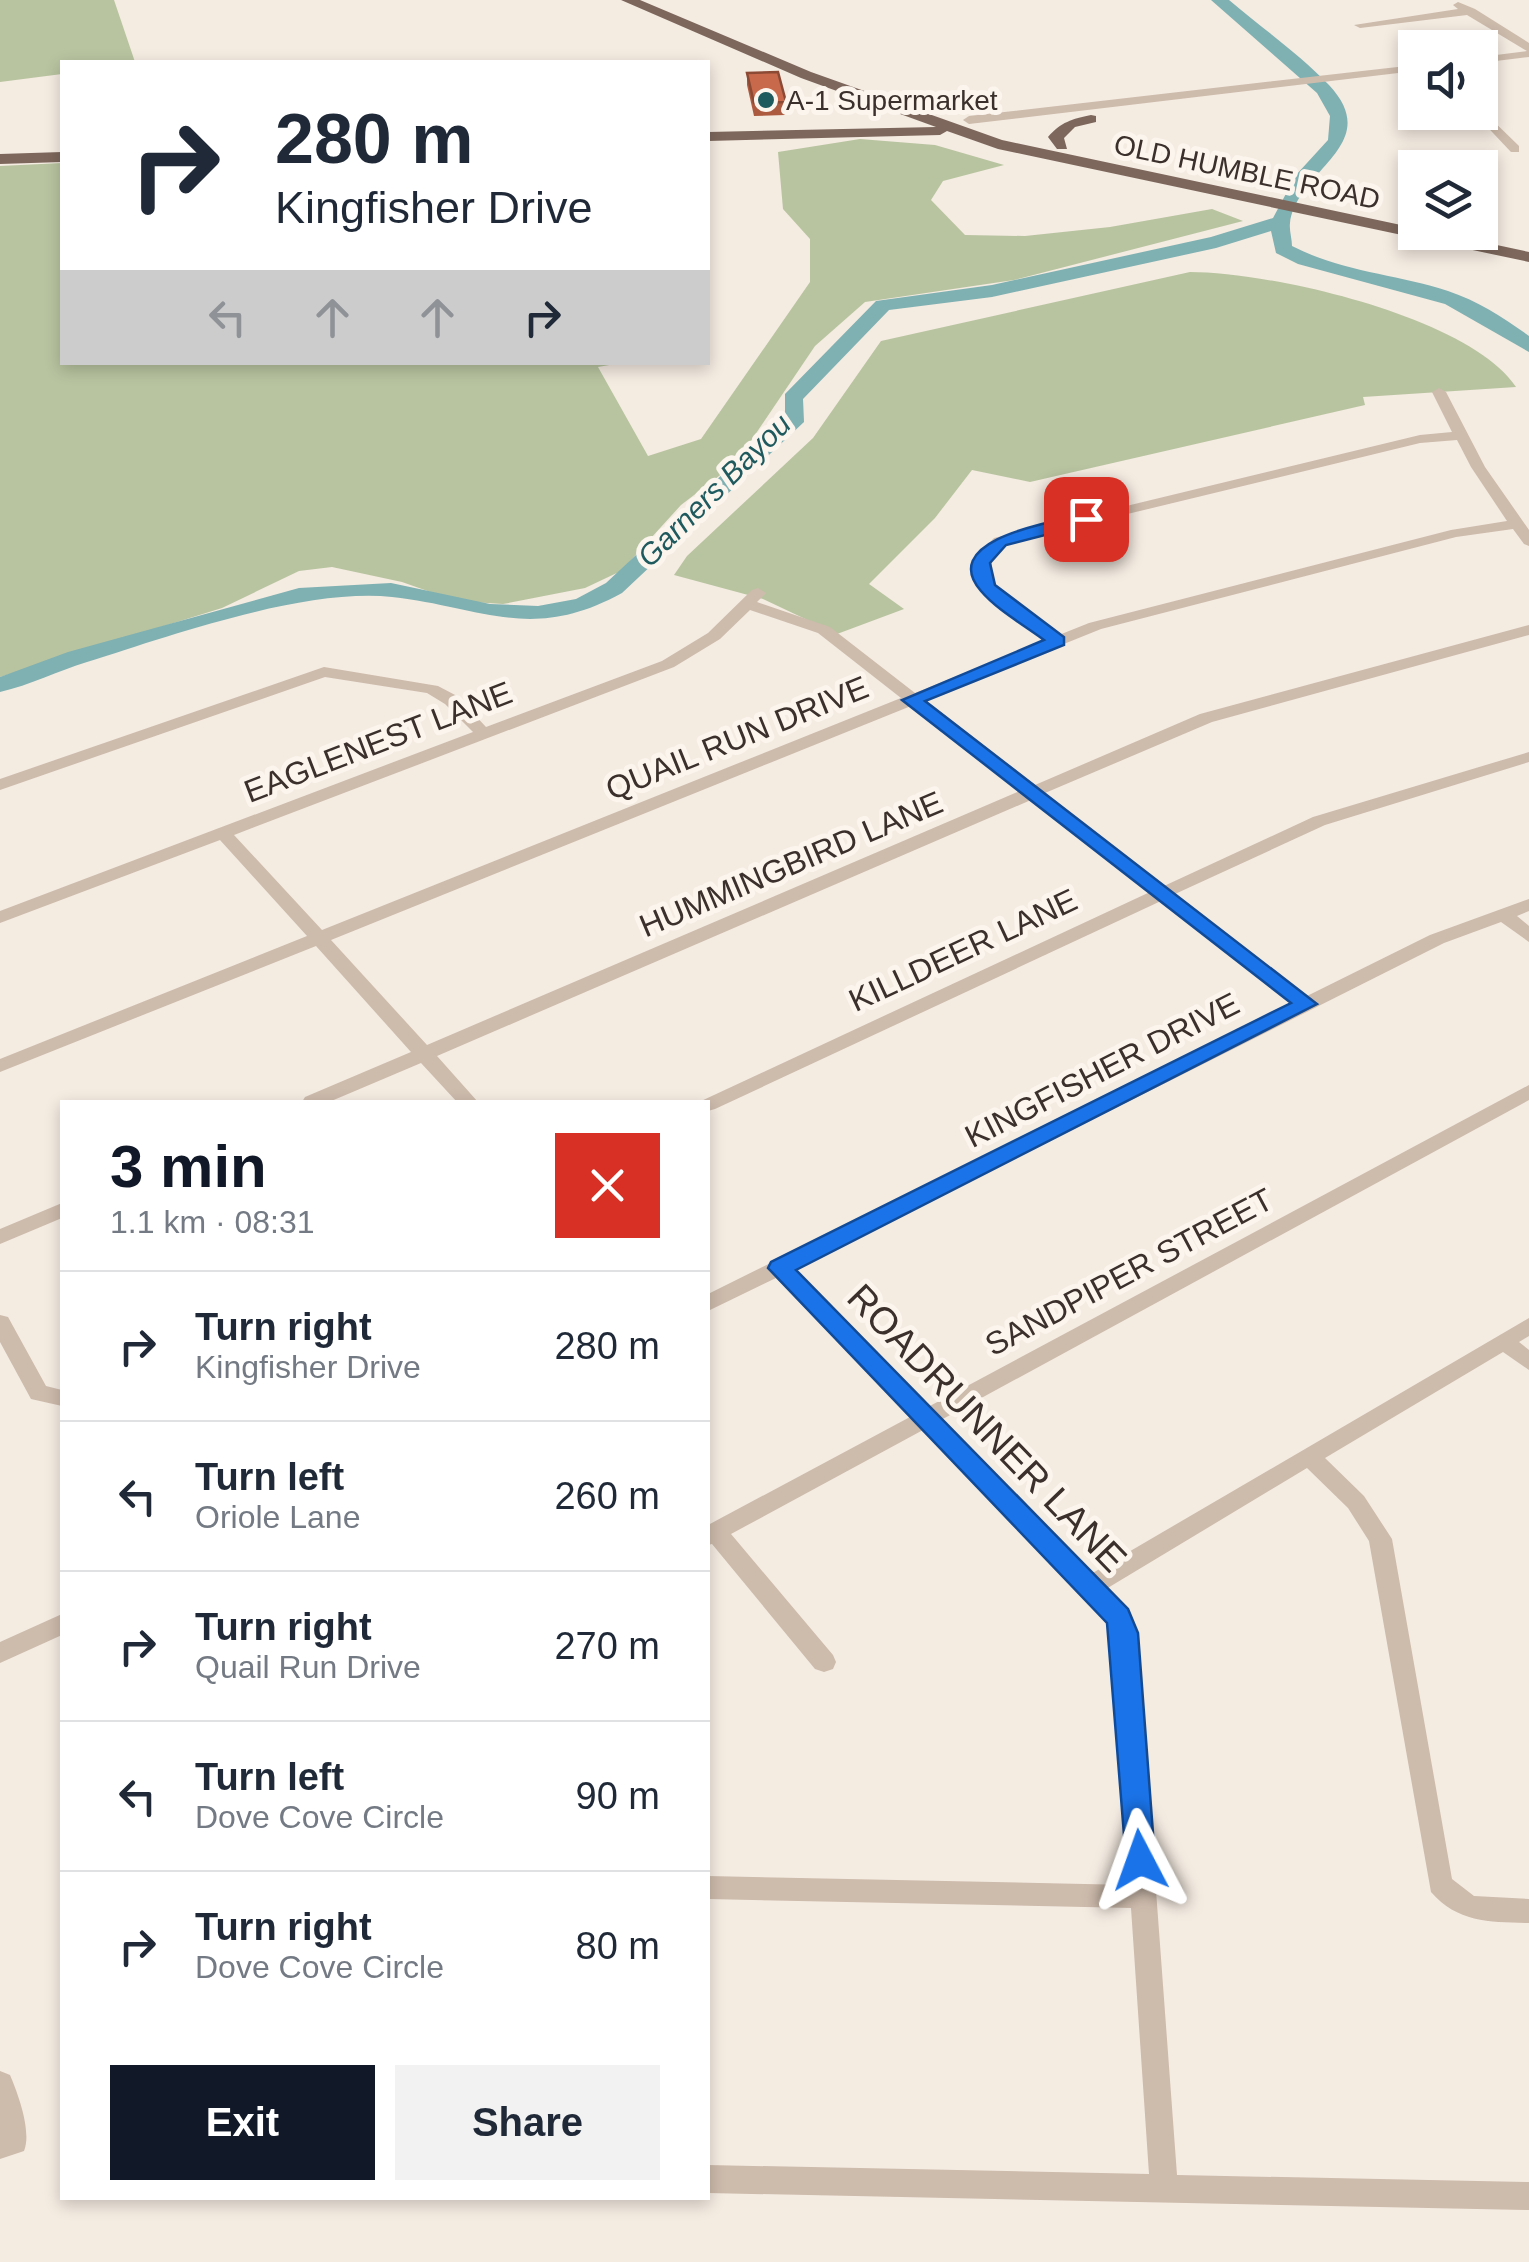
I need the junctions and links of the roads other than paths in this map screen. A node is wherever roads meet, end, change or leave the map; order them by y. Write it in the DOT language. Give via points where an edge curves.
graph roads {
  1 [pos="628,0"];
  2 [pos="1450,0"];
  3 [pos="647,8"];
  4 [pos="1470,11"];
  5 [pos="1360,24"];
  6 [pos="1529,51"];
  7 [pos="1498,57"];
  8 [pos="1398,70"];
  9 [pos="1217,92"];
  10 [pos="872,100"];
  11 [pos="1091,120"];
  12 [pos="934,123"];
  13 [pos="963,125"];
  14 [pos="990,128"];
  15 [pos="864,130"];
  16 [pos="1497,130"];
  17 [pos="710,134"];
  18 [pos="1062,146"];
  19 [pos="1514,149"];
  20 [pos="1033,153"];
  21 [pos="60,158"];
  22 [pos="0,160"];
  23 [pos="1205,183"];
  24 [pos="1332,210"];
  25 [pos="1398,219"];
  26 [pos="1498,240"];
  27 [pos="1523,249"];
  28 [pos="1439,392"];
  29 [pos="1461,435"];
  30 [pos="1516,524"];
  31 [pos="1529,541"];
  32 [pos="1529,630"];
  33 [pos="1057,641"];
  34 [pos="911,700"];
  35 [pos="484,734"];
  36 [pos="1529,757"];
  37 [pos="0,785"];
  38 [pos="1032,792"];
  39 [pos="223,833"];
  40 [pos="1164,893"];
  41 [pos="1529,906"];
  42 [pos="1503,914"];
  43 [pos="0,917"];
  44 [pos="1529,936"];
  45 [pos="318,939"];
  46 [pos="1306,1004"];
  47 [pos="425,1054"];
  48 [pos="0,1066"];
  49 [pos="1529,1092"];
  50 [pos="317,1100"];
  51 [pos="466,1100"];
  52 [pos="710,1103"];
  53 [pos="60,1211"];
  54 [pos="0,1236"];
  55 [pos="780,1268"];
  56 [pos="710,1302"];
  57 [pos="0,1322"];
  58 [pos="1529,1326"];
  59 [pos="1504,1341"];
  60 [pos="1529,1362"];
  61 [pos="58,1399"];
  62 [pos="927,1418"];
  63 [pos="1310,1456"];
  64 [pos="712,1534"];
  65 [pos="1090,1586"];
  66 [pos="60,1625"];
  67 [pos="0,1653"];
  68 [pos="824,1662"];
  69 [pos="710,1888"];
  70 [pos="1143,1897"];
  71 [pos="1529,1911"];
  72 [pos="0,2084"];
  73 [pos="7,2144"];
  74 [pos="710,2179"];
  75 [pos="1164,2187"];
  76 [pos="1529,2196"];
  1 -- 3 [label="main road"];
  2 -- 4 [label="street"];
  3 -- 10 [label="main road"];
  3 -- 13 [label="main road" via="688,17"];
  4 -- 5 [label="street"];
  4 -- 6 [label="street"];
  6 -- 7 [label="street"];
  8 -- 9 [label="street"];
  9 -- 11 [label="street"];
  9 -- 13 [label="street"];
  10 -- 12 [label="main road"];
  10 -- 15 [label="main road" via="878,118"];
  11 -- 14 [label="street"];
  11 -- 18 [label="main road" via="1062,128 1056,137"];
  12 -- 13 [label="main road, OLD HUMBLE ROAD"];
  12 -- 15 [label="main road, OLD HUMBLE ROAD"];
  13 -- 14 [label="main road, OLD HUMBLE ROAD"];
  13 -- 15 [label="main road, OLD HUMBLE ROAD"];
  13 -- 20 [label="main road, OLD HUMBLE ROAD"];
  14 -- 18 [label="main road, OLD HUMBLE ROAD"];
  15 -- 17 [label="main road, OLD HUMBLE ROAD"];
  15 -- 20 [label="main road"];
  16 -- 19 [label="street"];
  18 -- 23 [label="main road, OLD HUMBLE ROAD"];
  20 -- 23 [label="main road, OLD HUMBLE ROAD"];
  21 -- 22 [label="main road"];
  23 -- 24 [label="main road, OLD HUMBLE ROAD"];
  24 -- 25 [label="main road, OLD HUMBLE ROAD"];
  24 -- 27 [label="main road, OLD HUMBLE ROAD"];
  26 -- 27 [label="main road, OLD HUMBLE ROAD"];
  28 -- 29 [label="street"];
  29 -- 30 [label="street"];
  29 -- 33 [label="street" via="1420,439 1000,541 981,562 983,581"];
  30 -- 31 [label="street"];
  30 -- 33 [label="street, QUAIL RUN DRIVE" via="1197,598"];
  32 -- 38 [label="street, HUMMINGBIRD LANE" via="1222,713"];
  33 -- 34 [label="street, QUAIL RUN DRIVE"];
  34 -- 35 [label="street, EAGLENEST LANE" via="824,630 753,598 714,636 668,664"];
  34 -- 38 [label="street"];
  34 -- 45 [label="street, QUAIL RUN DRIVE"];
  35 -- 37 [label="street" via="432,689 324,672"];
  35 -- 39 [label="street, EAGLENEST LANE"];
  36 -- 40 [label="street, KILLDEER LANE" via="1319,821"];
  38 -- 40 [label="street"];
  38 -- 47 [label="street, HUMMINGBIRD LANE"];
  39 -- 43 [label="street, EAGLENEST LANE"];
  39 -- 45 [label="street"];
  40 -- 46 [label="street"];
  40 -- 52 [label="street, KILLDEER LANE"];
  41 -- 42 [label="street, KINGFISHER DRIVE"];
  42 -- 44 [label="street"];
  42 -- 46 [label="street, KINGFISHER DRIVE"];
  45 -- 47 [label="street"];
  45 -- 48 [label="street, QUAIL RUN DRIVE"];
  46 -- 55 [label="street, KINGFISHER DRIVE"];
  47 -- 50 [label="street, HUMMINGBIRD LANE"];
  47 -- 51 [label="street"];
  49 -- 62 [label="street, SANDPIPER STREET"];
  53 -- 54 [label="street"];
  55 -- 56 [label="street, KINGFISHER DRIVE"];
  55 -- 62 [label="street, ROADRUNNER LANE"];
  57 -- 61 [label="street" via="39,1393"];
  58 -- 59 [label="street"];
  59 -- 60 [label="street"];
  59 -- 63 [label="street"];
  62 -- 64 [label="street, SANDPIPER STREET"];
  62 -- 65 [label="street, ROADRUNNER LANE"];
  63 -- 65 [label="street"];
  63 -- 71 [label="street" via="1356,1502 1380,1538 1440,1884 1454,1902 1476,1910"];
  64 -- 68 [label="street"];
  65 -- 70 [label="street, ROADRUNNER LANE" via="1125,1633"];
  66 -- 67 [label="street"];
  69 -- 70 [label="street"];
  70 -- 75 [label="street, ROADRUNNER LANE"];
  72 -- 73 [label="street"];
  74 -- 75 [label="street"];
  75 -- 76 [label="street"];
}
